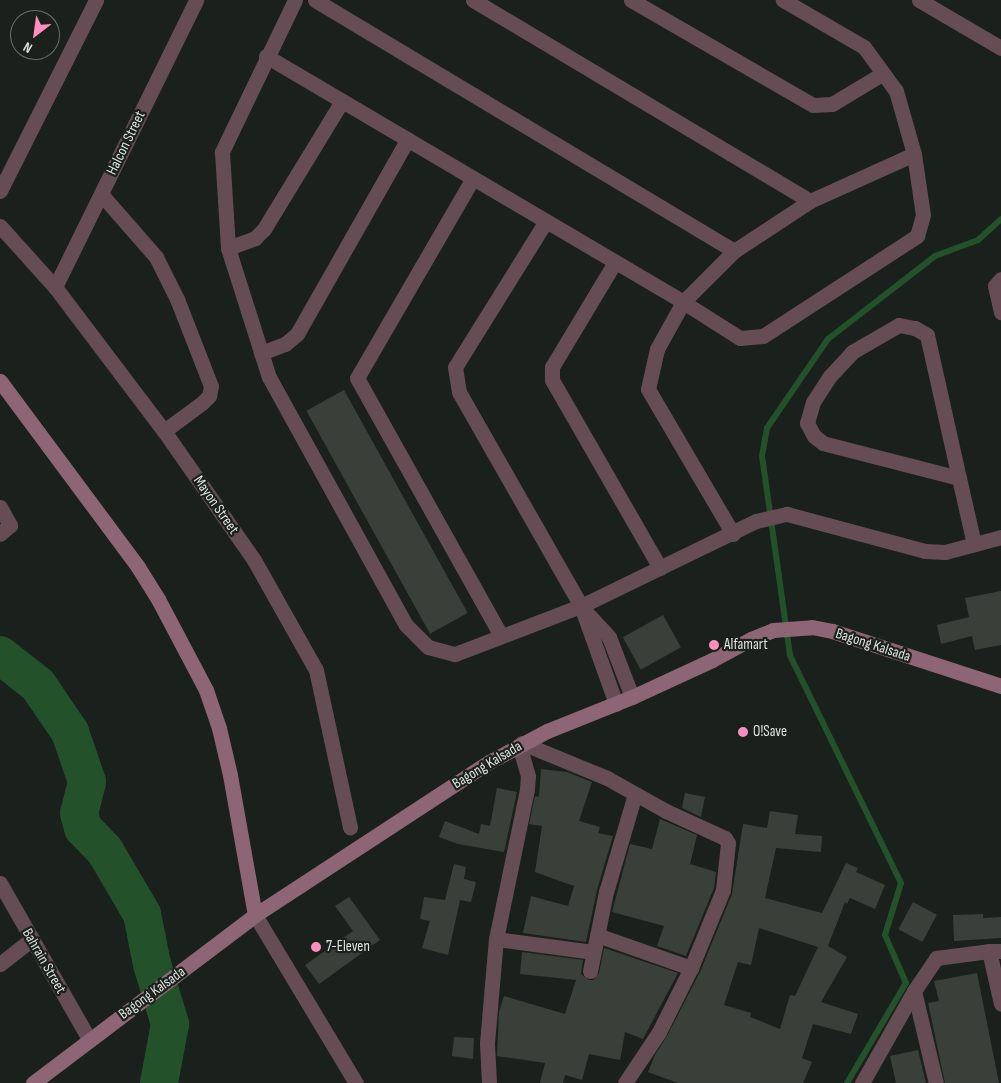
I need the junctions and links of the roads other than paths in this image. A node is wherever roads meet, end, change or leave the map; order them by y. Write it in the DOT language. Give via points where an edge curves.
graph roads {
  1 [pos="96,0"];
  2 [pos="196,0"];
  3 [pos="295,0"];
  4 [pos="315,0"];
  5 [pos="474,0"];
  6 [pos="631,0"];
  7 [pos="783,0"];
  8 [pos="919,0"];
  9 [pos="1001,48"];
  10 [pos="266,56"];
  11 [pos="882,74"];
  12 [pos="342,101"];
  13 [pos="408,139"];
  14 [pos="914,154"];
  15 [pos="473,178"];
  16 [pos="0,191"];
  17 [pos="101,194"];
  18 [pos="810,201"];
  19 [pos="546,221"];
  20 [pos="0,226"];
  21 [pos="228,248"];
  22 [pos="734,251"];
  23 [pos="616,262"];
  24 [pos="1001,279"];
  25 [pos="55,287"];
  26 [pos="683,302"];
  27 [pos="1001,312"];
  28 [pos="261,353"];
  29 [pos="0,381"];
  30 [pos="164,431"];
  31 [pos="959,478"];
  32 [pos="0,507"];
  33 [pos="0,534"];
  34 [pos="733,534"];
  35 [pos="1001,538"];
  36 [pos="974,544"];
  37 [pos="660,568"];
  38 [pos="581,606"];
  39 [pos="501,636"];
  40 [pos="1001,686"];
  41 [pos="632,697"];
  42 [pos="616,704"];
  43 [pos="521,744"];
  44 [pos="635,794"];
  45 [pos="350,826"];
  46 [pos="0,883"];
  47 [pos="255,915"];
  48 [pos="597,935"];
  49 [pos="496,939"];
  50 [pos="32,940"];
  51 [pos="995,951"];
  52 [pos="593,952"];
  53 [pos="0,964"];
  54 [pos="691,968"];
  55 [pos="590,971"];
  56 [pos="914,991"];
  57 [pos="1001,1004"];
  58 [pos="89,1039"];
  59 [pos="33,1083"];
  60 [pos="356,1083"];
  61 [pos="489,1083"];
  62 [pos="625,1083"];
  63 [pos="862,1083"];
  64 [pos="936,1083"];
  1 -- 16 [label="street"];
  2 -- 17 [label="street, Halcon Street"];
  3 -- 10 [label="street"];
  4 -- 22 [label="street"];
  5 -- 18 [label="street"];
  6 -- 11 [label="street" via="812,105 832,104"];
  7 -- 11 [label="street" via="864,47"];
  8 -- 9 [label="street"];
  10 -- 12 [label="street"];
  10 -- 21 [label="street" via="222,152"];
  11 -- 14 [label="street" via="896,91"];
  12 -- 13 [label="street"];
  12 -- 21 [label="street" via="264,229 255,238"];
  13 -- 15 [label="street"];
  13 -- 28 [label="street" via="297,334 285,344"];
  14 -- 18 [label="street"];
  14 -- 26 [label="street" via="923,215 917,236 763,336 740,338"];
  15 -- 19 [label="street"];
  15 -- 39 [label="street" via="357,378"];
  17 -- 25 [label="street, Halcon Street"];
  17 -- 30 [label="street" via="156,257 177,299 211,386 209,396 202,403"];
  18 -- 22 [label="street"];
  19 -- 23 [label="street"];
  19 -- 38 [label="street" via="455,367 458,392"];
  20 -- 25 [label="street, Mayon Street"];
  21 -- 28 [label="street"];
  22 -- 26 [label="street"];
  23 -- 26 [label="street"];
  23 -- 37 [label="street" via="552,367 552,380"];
  24 -- 27 [label="street" via="995,286"];
  25 -- 30 [label="street, Mayon Street"];
  26 -- 34 [label="street" via="657,350 648,389"];
  28 -- 39 [label="street" via="269,377 406,625 428,647 455,654"];
  29 -- 47 [label="street" via="138,567 163,607 206,690 230,775"];
  30 -- 45 [label="street, Mayon Street" via="254,560 316,670"];
  31 -- 31 [label="street" via="927,335 915,328 899,325 852,352 812,402 807,423 814,436 824,443"];
  31 -- 36 [label="street"];
  32 -- 33 [label="street" via="10,524"];
  34 -- 36 [label="street" via="756,521 787,514 925,551 945,552"];
  34 -- 37 [label="street"];
  35 -- 36 [label="street"];
  37 -- 38 [label="street"];
  38 -- 39 [label="street"];
  38 -- 41 [label="street" via="608,637"];
  38 -- 42 [label="street"];
  40 -- 41 [label="street, Bagong Kalsada" via="812,627 773,630"];
  41 -- 42 [label="street, Bagong Kalsada"];
  42 -- 43 [label="street, Bagong Kalsada" via="570,720"];
  43 -- 44 [label="street" via="607,778"];
  43 -- 47 [label="street, Bagong Kalsada"];
  43 -- 49 [label="street" via="528,776 527,789"];
  44 -- 48 [label="street"];
  44 -- 54 [label="street" via="666,812 725,838 728,843 722,890"];
  46 -- 50 [label="street, Bahrain Street"];
  47 -- 58 [label="street, Bagong Kalsada"];
  47 -- 60 [label="street"];
  48 -- 52 [label="street"];
  48 -- 54 [label="street"];
  49 -- 52 [label="street"];
  49 -- 61 [label="street" via="487,1043"];
  50 -- 53 [label="street"];
  50 -- 58 [label="street, Bahrain Street"];
  51 -- 56 [label="street" via="936,958"];
  51 -- 57 [label="street"];
  52 -- 55 [label="street"];
  54 -- 62 [label="street" via="660,1032"];
  56 -- 63 [label="street"];
  56 -- 64 [label="street"];
  58 -- 59 [label="street, Bagong Kalsada"];
}
